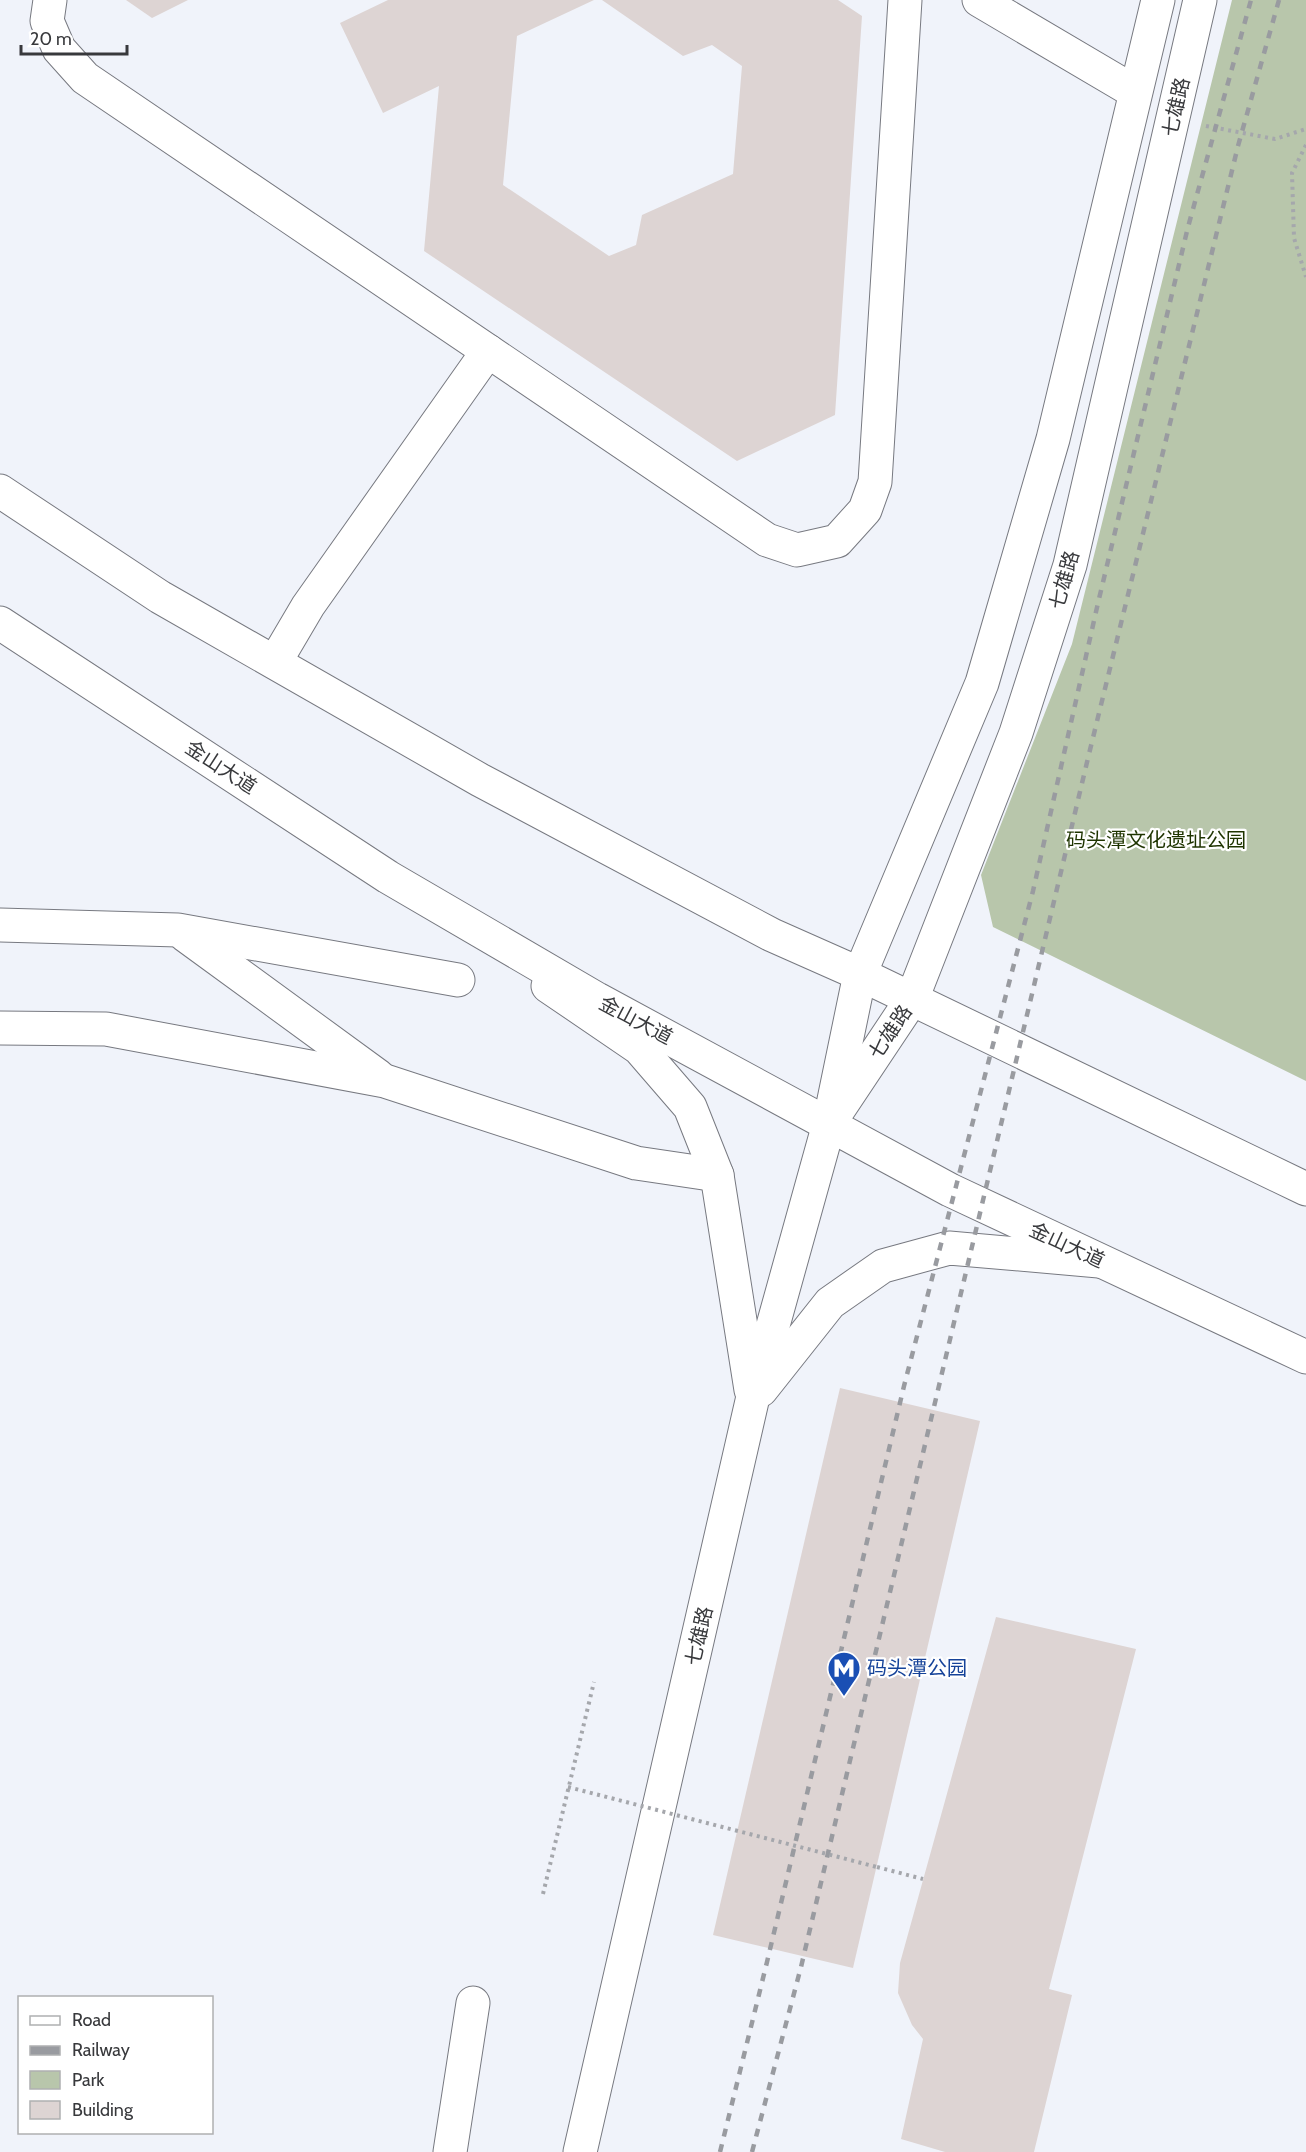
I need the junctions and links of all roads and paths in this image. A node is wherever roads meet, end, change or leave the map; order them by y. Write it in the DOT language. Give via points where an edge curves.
graph roads {
  1 [pos="50,0"];
  2 [pos="904,0"];
  3 [pos="979,0"];
  4 [pos="1158,0"];
  5 [pos="1200,0"];
  6 [pos="1135,92"];
  7 [pos="1173,119"];
  8 [pos="1306,129"];
  9 [pos="1306,146"];
  10 [pos="1306,277"];
  11 [pos="488,351"];
  12 [pos="0,491"];
  13 [pos="0,622"];
  14 [pos="274,662"];
  15 [pos="388,877"];
  16 [pos="0,925"];
  17 [pos="178,930"];
  18 [pos="860,974"];
  19 [pos="458,980"];
  20 [pos="912,999"];
  21 [pos="0,1028"];
  22 [pos="385,1081"];
  23 [pos="829,1124"];
  24 [pos="717,1174"];
  25 [pos="1306,1189"];
  26 [pos="1102,1261"];
  27 [pos="1306,1357"];
  28 [pos="752,1401"];
  29 [pos="594,1682"];
  30 [pos="568,1787"];
  31 [pos="923,1879"];
  32 [pos="543,1894"];
  33 [pos="474,2003"];
  34 [pos="450,2152"];
  35 [pos="580,2152"];
  1 -- 11 [label="street" via="47,21 59,49 85,78"];
  2 -- 11 [label="street" via="874,482 865,510 837,541 797,550 767,540"];
  3 -- 6 [label="street"];
  4 -- 6 [label="street, 七雄路"];
  5 -- 7 [label="street, 七雄路"];
  6 -- 18 [label="street, 七雄路" via="1053,439 982,683"];
  7 -- 8 [label="path" via="1275,139"];
  7 -- 20 [label="street, 七雄路" via="1070,566 1016,733"];
  9 -- 10 [label="path" via="1292,172 1294,238"];
  11 -- 14 [label="street" via="308,606"];
  12 -- 14 [label="street" via="160,597"];
  13 -- 15 [label="street, 金山大道"];
  14 -- 18 [label="street" via="490,785 772,935"];
  15 -- 23 [label="street, 金山大道" via="597,999"];
  15 -- 24 [label="street" via="639,1048 690,1107"];
  16 -- 17 [label="street"];
  17 -- 19 [label="street"];
  17 -- 22 [label="street"];
  18 -- 20 [label="street"];
  18 -- 23 [label="street, 七雄路"];
  20 -- 23 [label="street, 七雄路"];
  20 -- 25 [label="street"];
  21 -- 22 [label="street" via="106,1029"];
  22 -- 24 [label="street" via="636,1163"];
  23 -- 26 [label="street, 金山大道" via="950,1190"];
  23 -- 28 [label="street, 七雄路"];
  24 -- 28 [label="street"];
  26 -- 27 [label="street, 金山大道"];
  26 -- 28 [label="street" via="949,1248 883,1266 830,1303"];
  28 -- 35 [label="street, 七雄路"];
  29 -- 30 [label="path"];
  30 -- 31 [label="path, bridge"];
  30 -- 32 [label="path"];
  33 -- 34 [label="street"];
}
